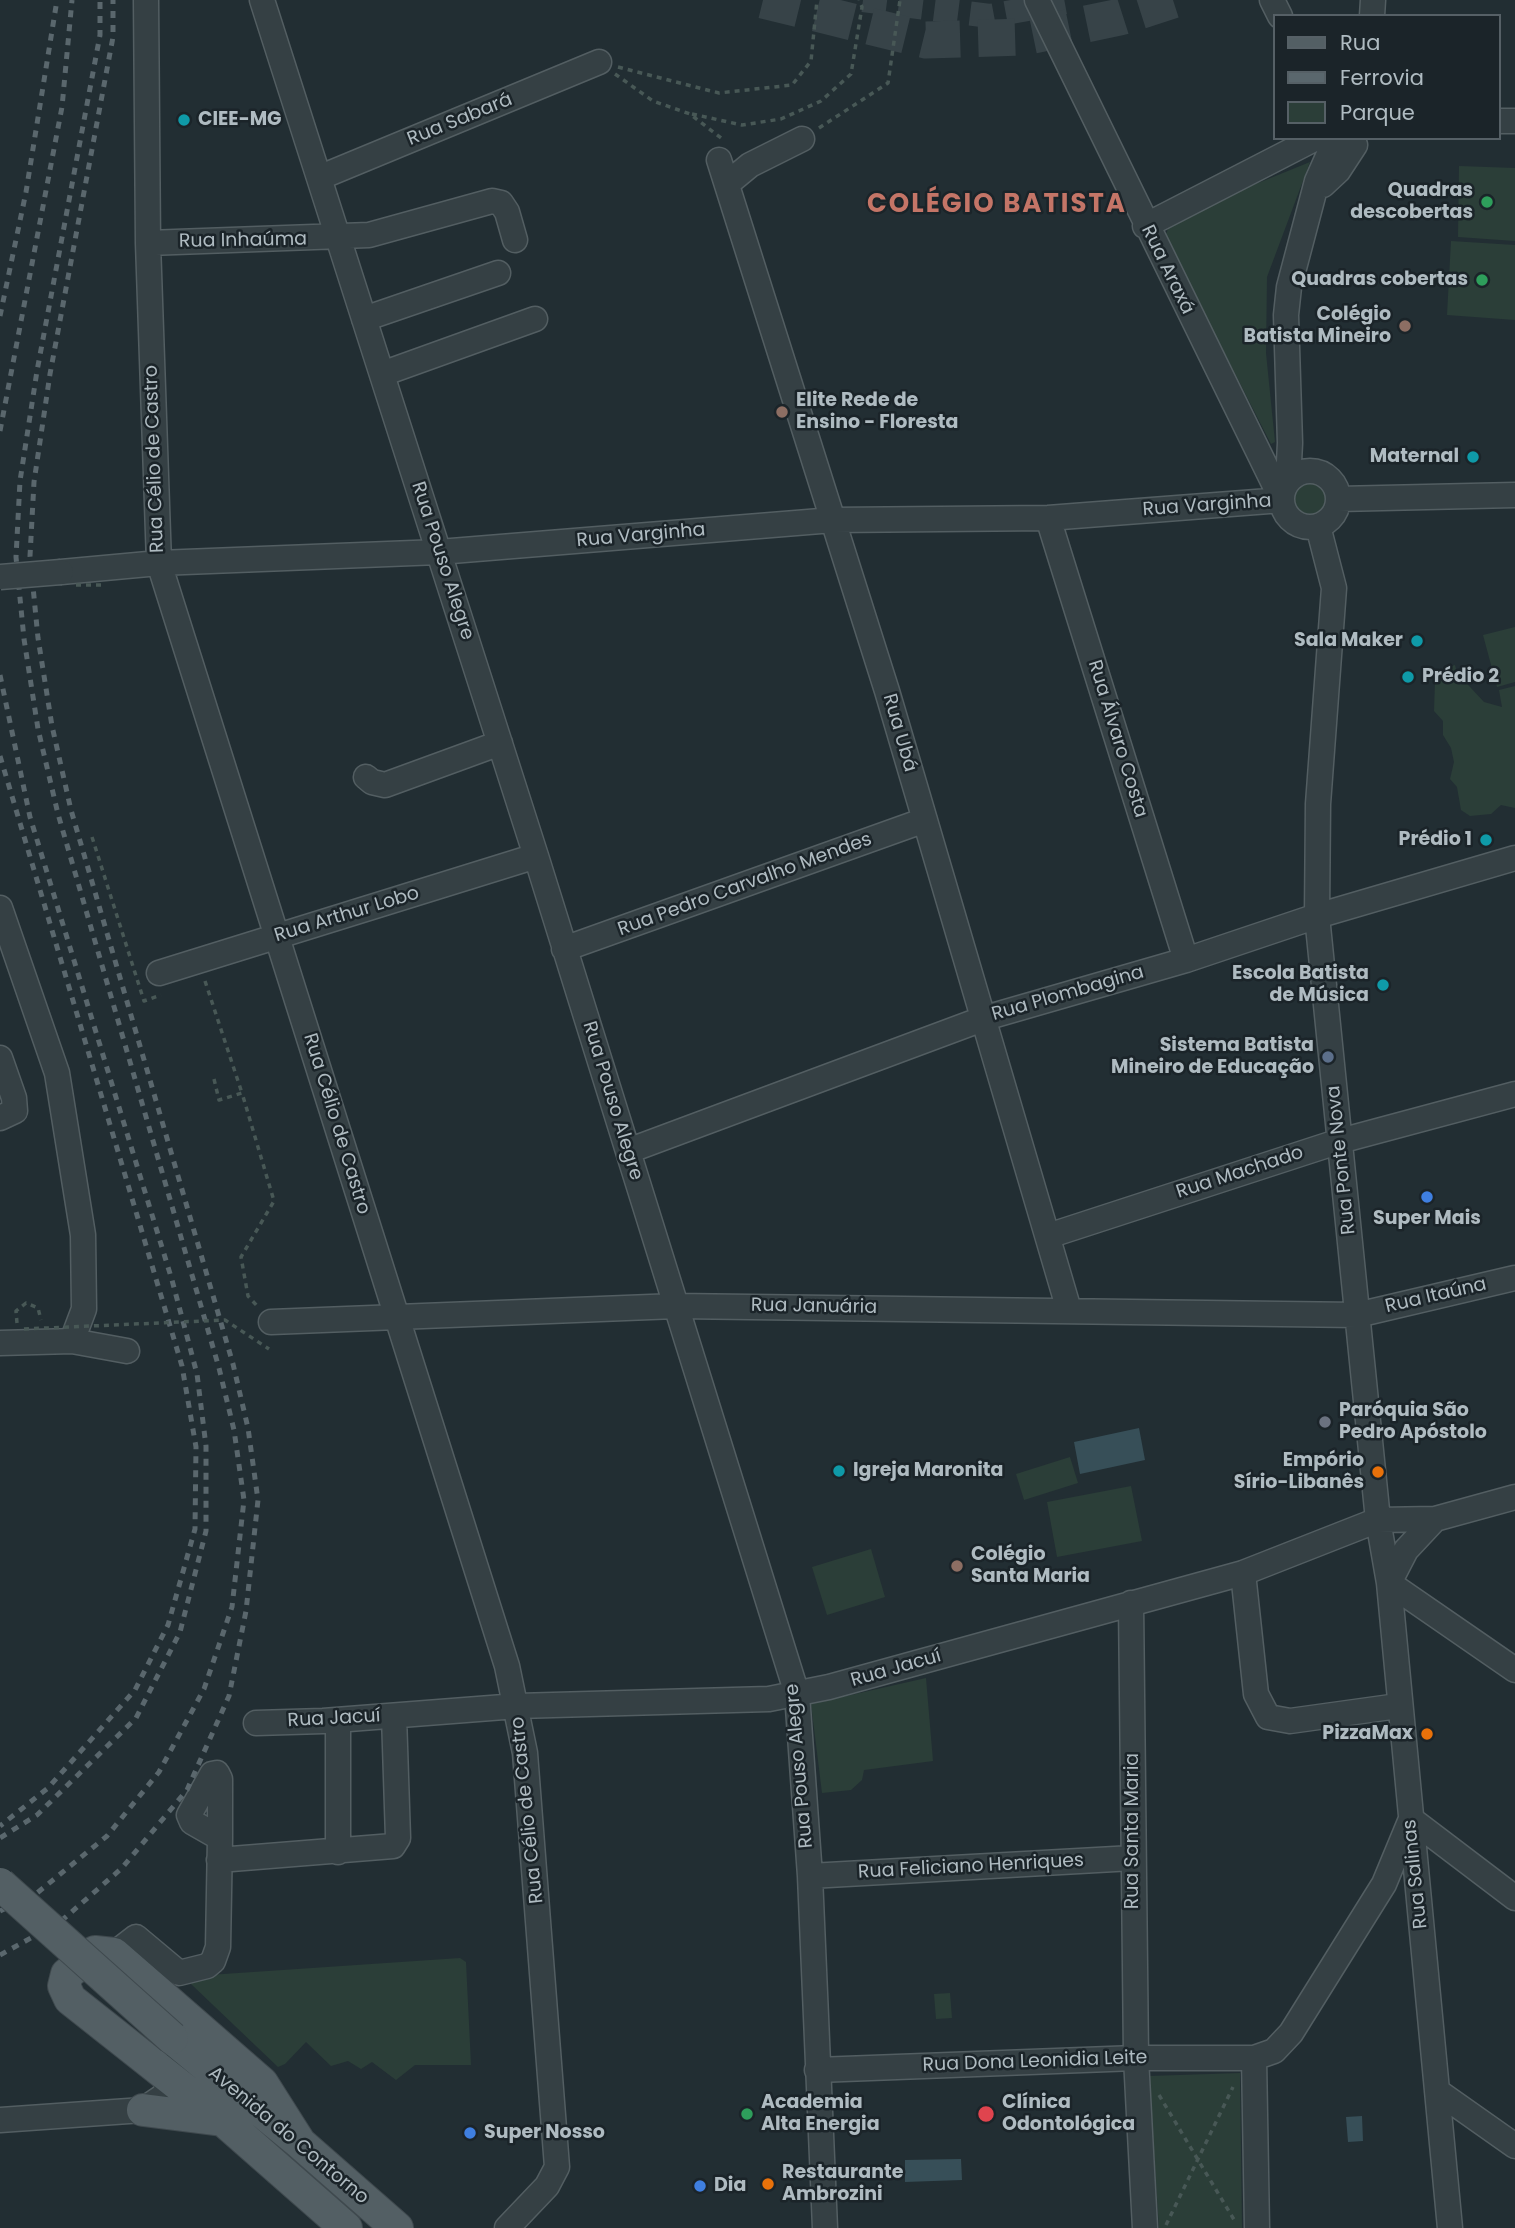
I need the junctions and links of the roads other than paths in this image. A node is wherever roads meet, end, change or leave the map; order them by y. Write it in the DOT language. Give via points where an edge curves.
graph roads {
  1 [pos="146,0"];
  2 [pos="1037,0"];
  3 [pos="269,2"];
  4 [pos="599,62"];
  5 [pos="807,135"];
  6 [pos="1339,141"];
  7 [pos="724,152"];
  8 [pos="321,177"];
  9 [pos="727,184"];
  10 [pos="1145,226"];
  11 [pos="338,238"];
  12 [pos="515,240"];
  13 [pos="148,243"];
  14 [pos="498,273"];
  15 [pos="365,319"];
  16 [pos="535,319"];
  17 [pos="382,374"];
  18 [pos="1292,484"];
  19 [pos="1515,495"];
  20 [pos="1338,499"];
  21 [pos="1048,518"];
  22 [pos="832,520"];
  23 [pos="1310,526"];
  24 [pos="439,552"];
  25 [pos="159,563"];
  26 [pos="0,577"];
  27 [pos="500,743"];
  28 [pos="366,777"];
  29 [pos="925,820"];
  30 [pos="536,856"];
  31 [pos="1515,858"];
  32 [pos="0,908"];
  33 [pos="1317,916"];
  34 [pos="279,935"];
  35 [pos="564,949"];
  36 [pos="1186,960"];
  37 [pos="159,973"];
  38 [pos="985,1018"];
  39 [pos="0,1058"];
  40 [pos="1515,1094"];
  41 [pos="0,1118"];
  42 [pos="1340,1141"];
  43 [pos="628,1151"];
  44 [pos="1048,1236"];
  45 [pos="1515,1278"];
  46 [pos="676,1306"];
  47 [pos="1069,1310"];
  48 [pos="1357,1315"];
  49 [pos="396,1318"];
  50 [pos="271,1322"];
  51 [pos="72,1341"];
  52 [pos="0,1343"];
  53 [pos="127,1351"];
  54 [pos="1515,1497"];
  55 [pos="1435,1519"];
  56 [pos="1378,1520"];
  57 [pos="1243,1573"];
  58 [pos="1389,1583"];
  59 [pos="1131,1603"];
  60 [pos="1515,1670"];
  61 [pos="797,1694"];
  62 [pos="517,1706"];
  63 [pos="1398,1706"];
  64 [pos="394,1716"];
  65 [pos="338,1720"];
  66 [pos="256,1723"];
  67 [pos="1411,1819"];
  68 [pos="338,1852"];
  69 [pos="1133,1858"];
  70 [pos="810,1876"];
  71 [pos="0,1884"];
  72 [pos="1515,1898"];
  73 [pos="114,1954"];
  74 [pos="175,2041"];
  75 [pos="1138,2058"];
  76 [pos="1251,2058"];
  77 [pos="817,2070"];
  78 [pos="173,2082"];
  79 [pos="1437,2091"];
  80 [pos="143,2110"];
  81 [pos="0,2120"];
  82 [pos="223,2120"];
  83 [pos="300,2143"];
  84 [pos="1515,2146"];
  85 [pos="346,2228"];
  86 [pos="397,2228"];
  87 [pos="507,2228"];
  88 [pos="825,2228"];
  89 [pos="1145,2228"];
  90 [pos="1257,2228"];
  91 [pos="1450,2228"];
  1 -- 13 [label="street, Rua Célio de Castro"];
  2 -- 10 [label="street, Rua Araxá"];
  3 -- 8 [label="street, Rua Pouso Alegre"];
  4 -- 8 [label="street, Rua Sabará"];
  5 -- 9 [label="street" via="750,165"];
  6 -- 10 [label="street"];
  6 -- 18 [label="street" via="1338,171 1315,192 1289,287 1289,393 1304,440"];
  7 -- 9 [label="street, Rua Ubá"];
  8 -- 11 [label="street, Rua Pouso Alegre"];
  9 -- 22 [label="street, Rua Ubá"];
  10 -- 18 [label="street, Rua Araxá"];
  11 -- 12 [label="street, Rua Inhaúma" via="369,235 492,201 501,203 507,212"];
  11 -- 13 [label="street, Rua Inhaúma"];
  11 -- 15 [label="street, Rua Pouso Alegre"];
  13 -- 25 [label="street, Rua Célio de Castro"];
  14 -- 15 [label="street"];
  15 -- 17 [label="street, Rua Pouso Alegre"];
  16 -- 17 [label="street"];
  17 -- 24 [label="street, Rua Pouso Alegre"];
  18 -- 20 [label="street" via="1328,478"];
  18 -- 21 [label="street, Rua Varginha"];
  18 -- 23 [label="street" via="1288,516"];
  19 -- 20 [label="street"];
  20 -- 23 [label="street" via="1332,516"];
  21 -- 22 [label="street, Rua Varginha"];
  21 -- 36 [label="street, Rua Álvaro Costa"];
  22 -- 24 [label="street, Rua Varginha"];
  22 -- 29 [label="street, Rua Ubá"];
  23 -- 33 [label="street, Rua Ponte Nova" via="1330,633 1318,804"];
  24 -- 25 [label="street, Rua Varginha"];
  24 -- 27 [label="street, Rua Pouso Alegre"];
  25 -- 26 [label="street, Rua Varginha, bridge"];
  25 -- 34 [label="street, Rua Célio de Castro"];
  27 -- 28 [label="street" via="385,785"];
  27 -- 30 [label="street, Rua Pouso Alegre"];
  29 -- 35 [label="street, Rua Pedro Carvalho Mendes"];
  29 -- 38 [label="street, Rua Ubá"];
  30 -- 34 [label="street, Rua Arthur Lobo"];
  30 -- 35 [label="street, Rua Pouso Alegre"];
  31 -- 33 [label="street, Rua Plombagina"];
  32 -- 51 [label="street" via="59,1087 83,1235 84,1309"];
  33 -- 36 [label="street, Rua Plombagina"];
  33 -- 42 [label="street, Rua Ponte Nova"];
  34 -- 37 [label="street, Rua Arthur Lobo"];
  34 -- 49 [label="street, Rua Célio de Castro"];
  35 -- 43 [label="street, Rua Pouso Alegre"];
  36 -- 38 [label="street, Rua Plombagina"];
  38 -- 43 [label="street, Rua Plombagina"];
  38 -- 44 [label="street, Rua Ubá"];
  39 -- 41 [label="street" via="15,1111"];
  40 -- 42 [label="street, Rua Machado"];
  42 -- 44 [label="street, Rua Machado"];
  42 -- 48 [label="street, Rua Ponte Nova"];
  43 -- 46 [label="street, Rua Pouso Alegre"];
  44 -- 47 [label="street, Rua Ubá"];
  45 -- 48 [label="street, Rua Itaúna"];
  46 -- 47 [label="street, Rua Januária"];
  46 -- 49 [label="street, Rua Januária"];
  46 -- 61 [label="street, Rua Pouso Alegre"];
  47 -- 48 [label="street, Rua Januária"];
  48 -- 56 [label="street, Rua Ponte Nova"];
  49 -- 50 [label="street, Rua Januária"];
  49 -- 62 [label="street, Rua Célio de Castro"];
  51 -- 52 [label="street"];
  51 -- 53 [label="street"];
  54 -- 55 [label="street, Rua Jacuí"];
  55 -- 56 [label="street, Rua Jacuí"];
  55 -- 58 [label="street" via="1406,1550"];
  56 -- 57 [label="street, Rua Jacuí"];
  56 -- 58 [label="street, Rua Salinas"];
  57 -- 59 [label="street, Rua Jacuí"];
  57 -- 63 [label="street" via="1256,1694 1268,1717 1290,1721"];
  58 -- 60 [label="street"];
  58 -- 63 [label="street, Rua Salinas"];
  59 -- 61 [label="street, Rua Jacuí"];
  59 -- 69 [label="street, Rua Santa Maria"];
  61 -- 62 [label="street, Rua Jacuí" via="769,1699"];
  61 -- 70 [label="street, Rua Pouso Alegre"];
  62 -- 64 [label="street, Rua Jacuí"];
  62 -- 87 [label="street, Rua Célio de Castro" via="526,1766 557,2167 547,2186"];
  63 -- 67 [label="street, Rua Salinas"];
  64 -- 65 [label="street, Rua Jacuí"];
  64 -- 68 [label="street" via="398,1838 388,1849"];
  65 -- 66 [label="street, Rua Jacuí"];
  65 -- 68 [label="street"];
  67 -- 72 [label="street"];
  67 -- 76 [label="street" via="1384,1884 1291,2033 1274,2051"];
  67 -- 79 [label="street, Rua Salinas"];
  68 -- 73 [label="street" via="219,1849 218,1947 213,1961 179,1973 136,1937"];
  69 -- 70 [label="street, Rua Feliciano Henriques"];
  69 -- 75 [label="street, Rua Santa Maria"];
  70 -- 77 [label="street, Rua Pouso Alegre"];
  71 -- 74 [label="main road, Avenida do Contorno, bridge"];
  73 -- 78 [label="main road" via="95,1952 67,1974 64,1986 70,1999"];
  73 -- 83 [label="main road" via="261,2084"];
  74 -- 78 [label="street, Avenida do Contorno" via="180,2064"];
  74 -- 83 [label="main road, Avenida do Contorno"];
  75 -- 76 [label="street, Rua Dona Leonidia Leite"];
  75 -- 77 [label="street, Rua Dona Leonidia Leite"];
  75 -- 89 [label="street, Rua Santa Maria"];
  76 -- 90 [label="street"];
  77 -- 88 [label="street, Rua Pouso Alegre"];
  78 -- 80 [label="street"];
  78 -- 82 [label="main road, Avenida do Contorno"];
  79 -- 84 [label="street"];
  79 -- 91 [label="street, Rua Salinas"];
  80 -- 81 [label="street"];
  80 -- 82 [label="main road"];
  82 -- 85 [label="main road, Avenida do Contorno"];
  83 -- 86 [label="main road, Avenida do Contorno"];
}
